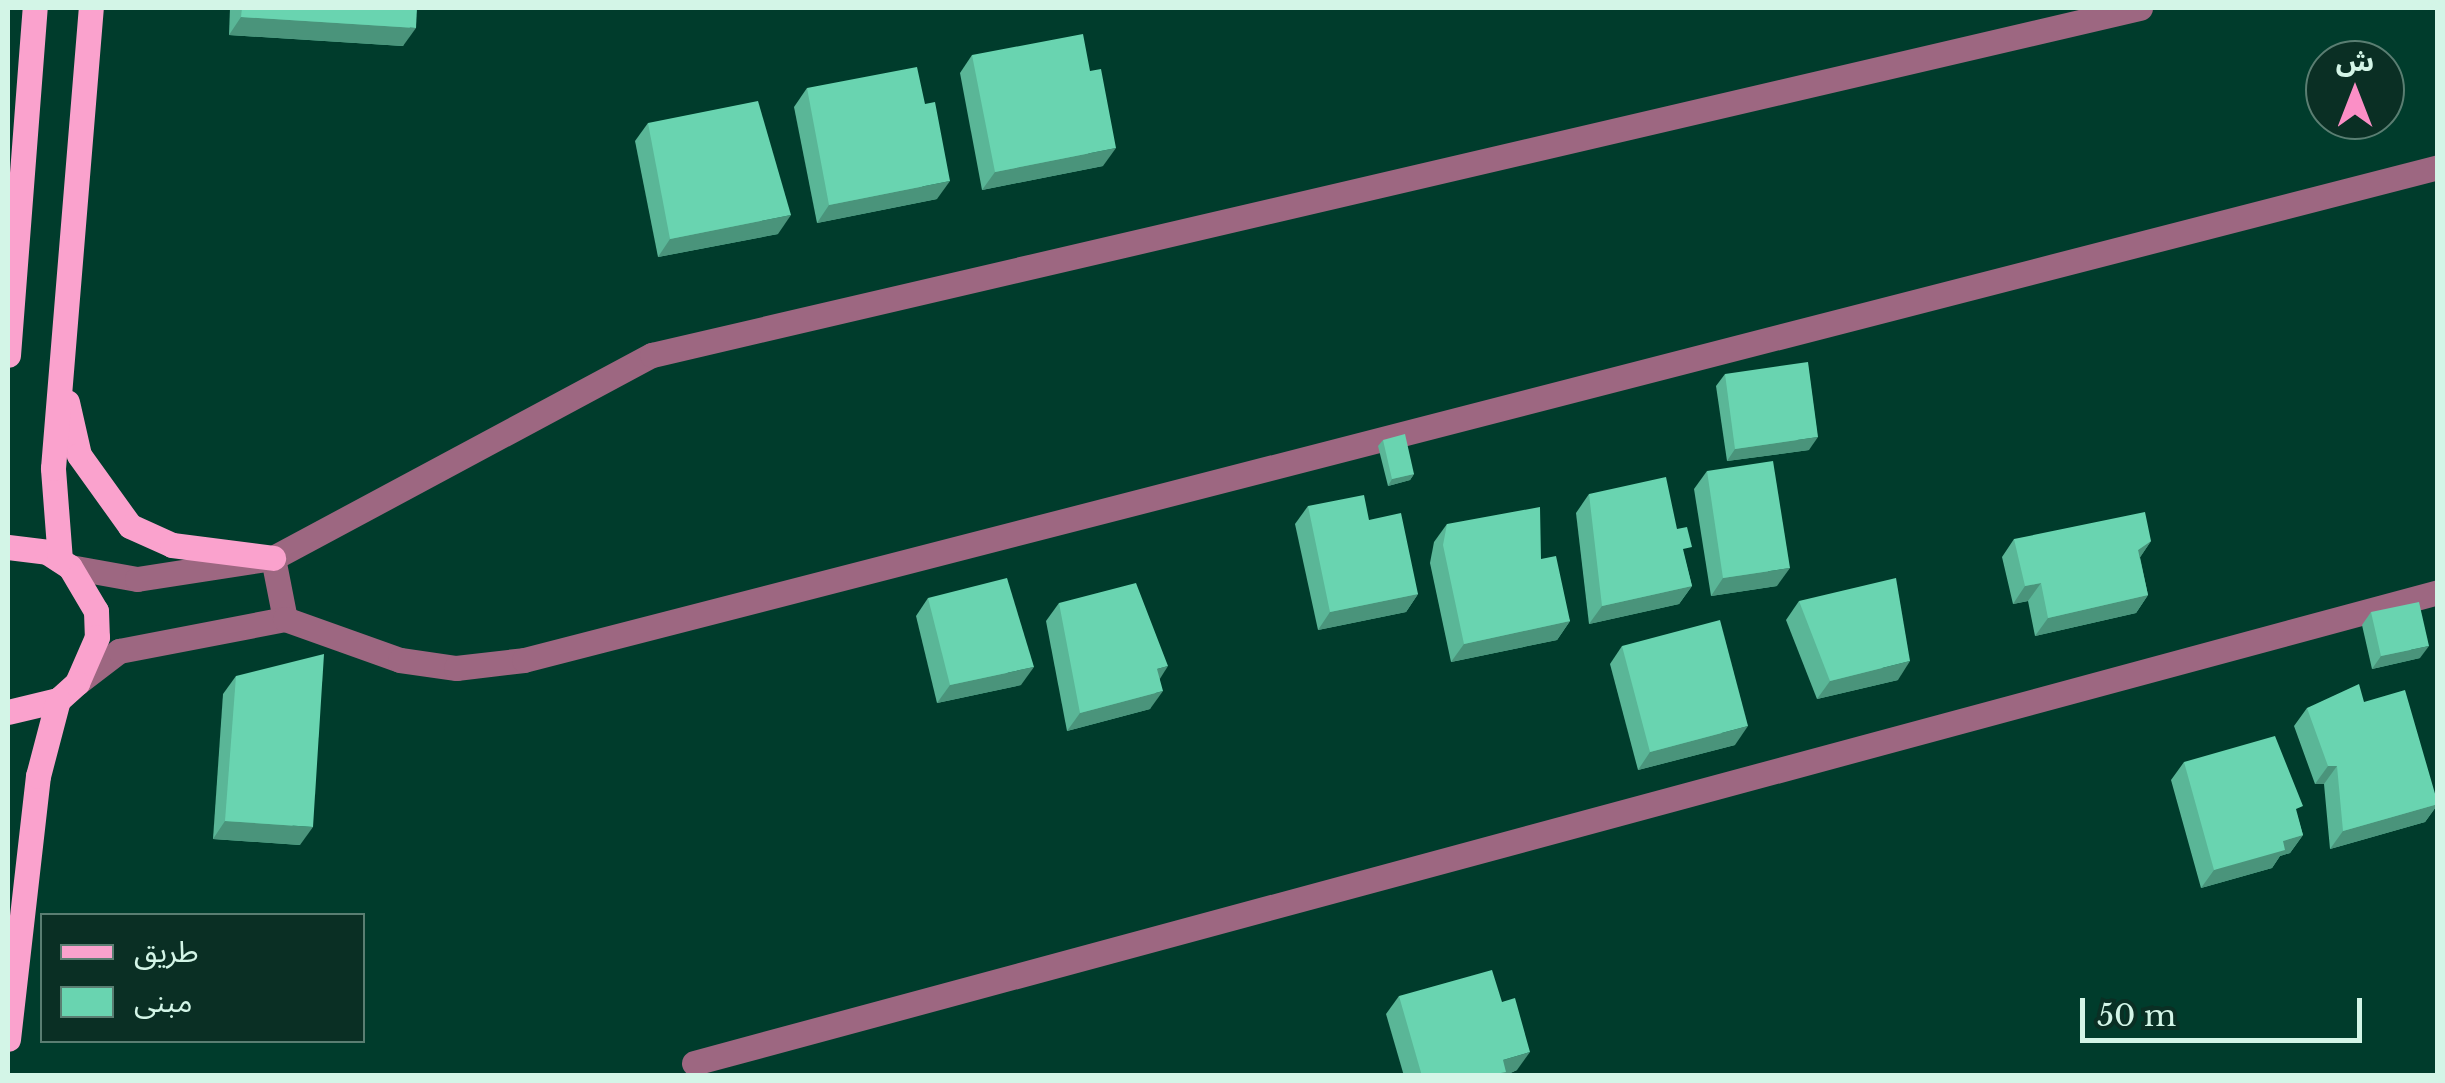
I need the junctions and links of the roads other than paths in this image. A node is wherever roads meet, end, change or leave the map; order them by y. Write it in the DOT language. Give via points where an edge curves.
graph roads {
  1 [pos="35,8"];
  2 [pos="92,8"];
  3 [pos="2140,8"];
  4 [pos="2438,166"];
  5 [pos="8,354"];
  6 [pos="61,374"];
  7 [pos="8,546"];
  8 [pos="272,558"];
  9 [pos="65,564"];
  10 [pos="2438,592"];
  11 [pos="285,620"];
  12 [pos="67,692"];
  13 [pos="8,712"];
  14 [pos="8,1039"];
  15 [pos="694,1063"];
  1 -- 5 [label="main road"];
  2 -- 6 [label="main road"];
  3 -- 8 [label="street" via="652,355"];
  4 -- 11 [label="street" via="524,660 456,668 400,660"];
  6 -- 8 [label="main road" via="79,455 130,526 172,545"];
  6 -- 9 [label="main road" via="53,468"];
  7 -- 9 [label="main road"];
  8 -- 9 [label="street" via="137,580"];
  8 -- 11 [label="street"];
  9 -- 12 [label="main road" via="96,611 97,637"];
  10 -- 15 [label="street"];
  11 -- 12 [label="street" via="119,652"];
  12 -- 13 [label="main road"];
  12 -- 14 [label="main road" via="38,776"];
}
